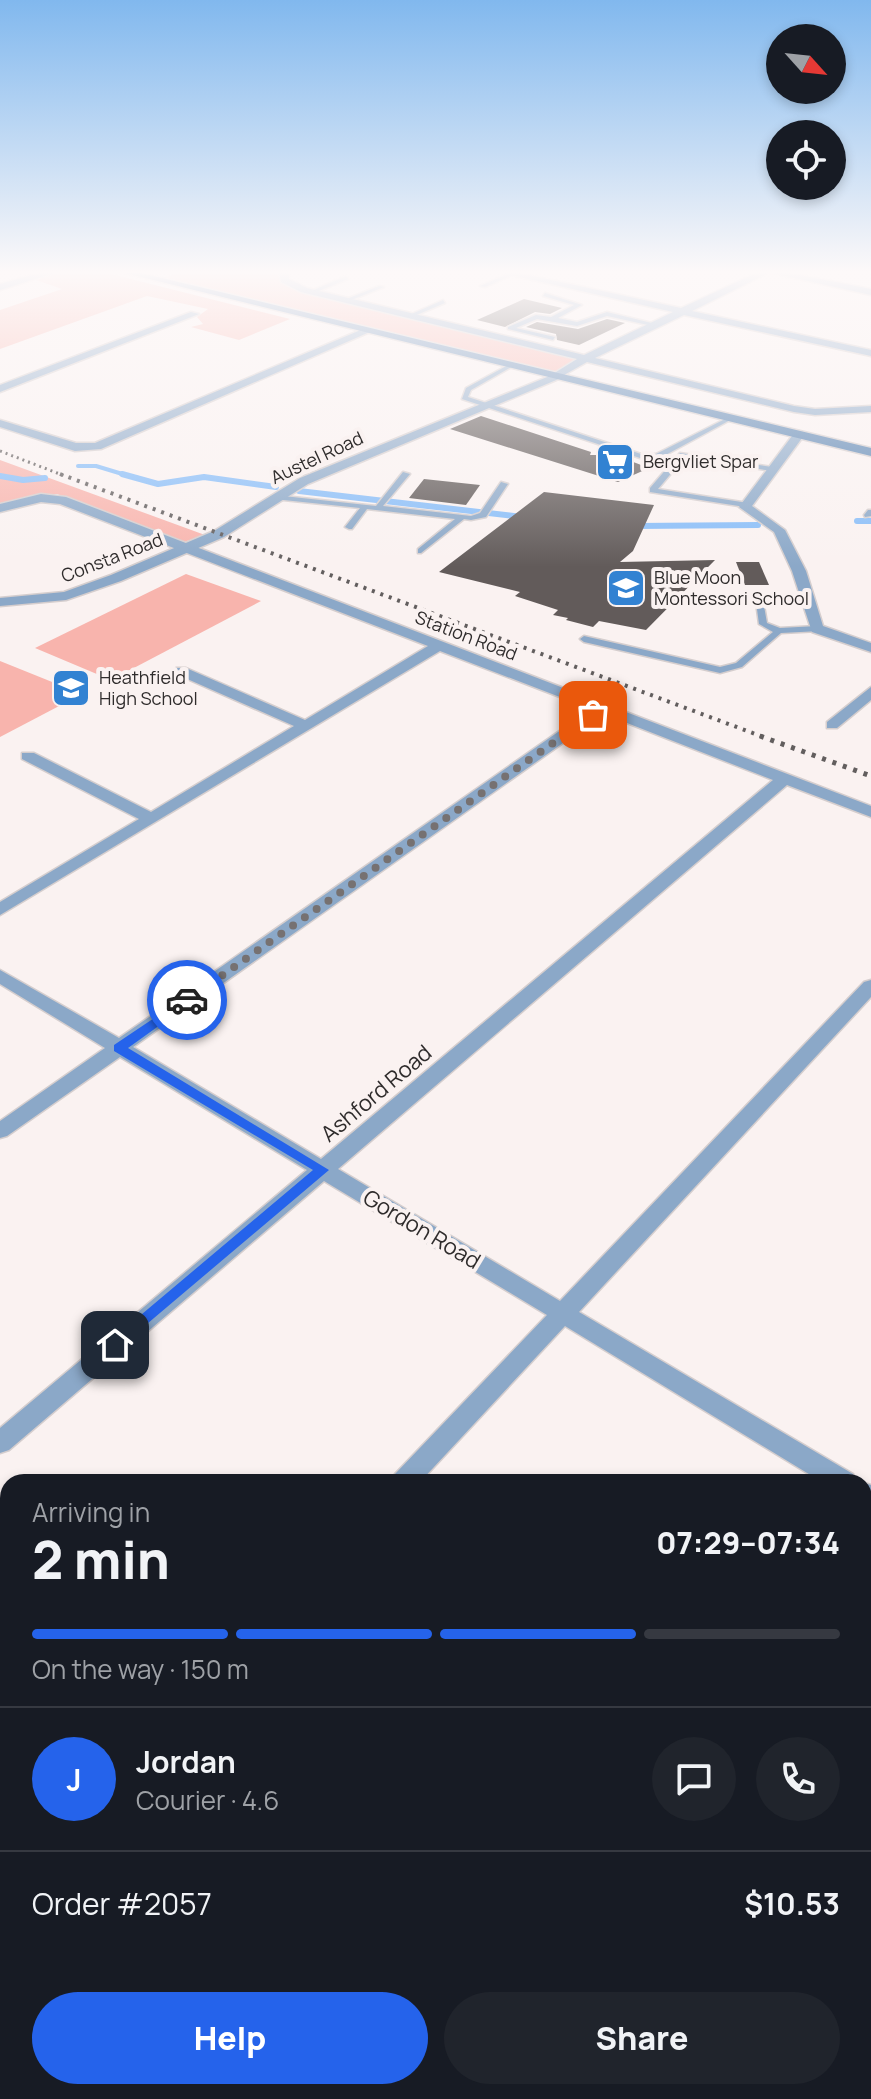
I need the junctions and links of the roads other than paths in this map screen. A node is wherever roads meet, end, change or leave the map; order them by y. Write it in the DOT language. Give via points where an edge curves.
graph roads {
  1 [pos="47,371"];
  2 [pos="275,371"];
  3 [pos="502,371"];
  4 [pos="536,371"];
  5 [pos="565,371"];
  6 [pos="639,371"];
  7 [pos="557,376"];
  8 [pos="0,389"];
  9 [pos="487,407"];
  10 [pos="871,409"];
  11 [pos="731,418"];
  12 [pos="0,423"];
  13 [pos="799,434"];
  14 [pos="871,452"];
  15 [pos="772,469"];
  16 [pos="406,474"];
  17 [pos="504,484"];
  18 [pos="282,492"];
  19 [pos="382,503"];
  20 [pos="745,505"];
  21 [pos="366,506"];
  22 [pos="0,508"];
  23 [pos="462,517"];
  24 [pos="349,527"];
  25 [pos="187,548"];
  26 [pos="421,551"];
  27 [pos="0,602"];
  28 [pos="808,602"];
  29 [pos="817,629"];
  30 [pos="779,631"];
  31 [pos="584,639"];
  32 [pos="438,646"];
  33 [pos="871,648"];
  34 [pos="181,671"];
  35 [pos="871,692"];
  36 [pos="602,709"];
  37 [pos="832,725"];
  38 [pos="307,726"];
  39 [pos="28,756"];
  40 [pos="784,779"];
  41 [pos="871,812"];
  42 [pos="152,819"];
  43 [pos="0,910"];
  44 [pos="0,976"];
  45 [pos="871,986"];
  46 [pos="119,1048"];
  47 [pos="0,1131"];
  48 [pos="322,1170"];
  49 [pos="563,1314"];
  50 [pos="0,1443"];
  51 [pos="412,1474"];
  52 [pos="831,1474"];
  1 -- 8 [label="street"];
  2 -- 12 [label="street" via="107,444 86,448"];
  3 -- 9 [label="lane" via="465,392 464,398"];
  4 -- 7 [label="main road"];
  5 -- 7 [label="street, Austel Road"];
  6 -- 10 [label="street" via="794,409"];
  7 -- 9 [label="street, Austel Road"];
  7 -- 11 [label="main road"];
  9 -- 11 [label="lane" via="645,457 657,456"];
  9 -- 18 [label="street, Austel Road"];
  11 -- 13 [label="main road"];
  13 -- 14 [label="main road"];
  13 -- 15 [label="street"];
  15 -- 20 [label="street"];
  15 -- 20 [label="lane" via="683,455 653,490"];
  16 -- 19 [label="lane"];
  17 -- 23 [label="lane" via="484,513"];
  18 -- 21 [label="lane"];
  18 -- 25 [label="street, Austel Road" via="219,534"];
  19 -- 21 [label="lane"];
  19 -- 23 [label="lane"];
  20 -- 28 [label="street" via="779,530"];
  21 -- 24 [label="lane"];
  22 -- 25 [label="street, Station Road" via="62,500"];
  23 -- 26 [label="lane"];
  25 -- 27 [label="street, Consta Road" via="66,596"];
  25 -- 32 [label="street, Station Road"];
  28 -- 29 [label="street"];
  28 -- 30 [label="lane" via="759,604 763,624"];
  29 -- 30 [label="lane"];
  29 -- 33 [label="street"];
  30 -- 31 [label="lane" via="739,665 720,670"];
  32 -- 36 [label="street, Station Road"];
  32 -- 38 [label="street"];
  34 -- 38 [label="street"];
  35 -- 37 [label="street"];
  36 -- 40 [label="street, Station Road"];
  36 -- 46 [label="street"];
  38 -- 42 [label="street"];
  39 -- 42 [label="street"];
  40 -- 41 [label="street, Station Road"];
  40 -- 48 [label="street, Ashford Road"];
  42 -- 43 [label="street"];
  44 -- 46 [label="street, Gordon Road"];
  45 -- 49 [label="street"];
  46 -- 47 [label="street"];
  46 -- 48 [label="street, Gordon Road"];
  48 -- 49 [label="street, Gordon Road"];
  48 -- 50 [label="street, Ashford Road"];
  49 -- 51 [label="street"];
  49 -- 52 [label="street, Gordon Road"];
}
